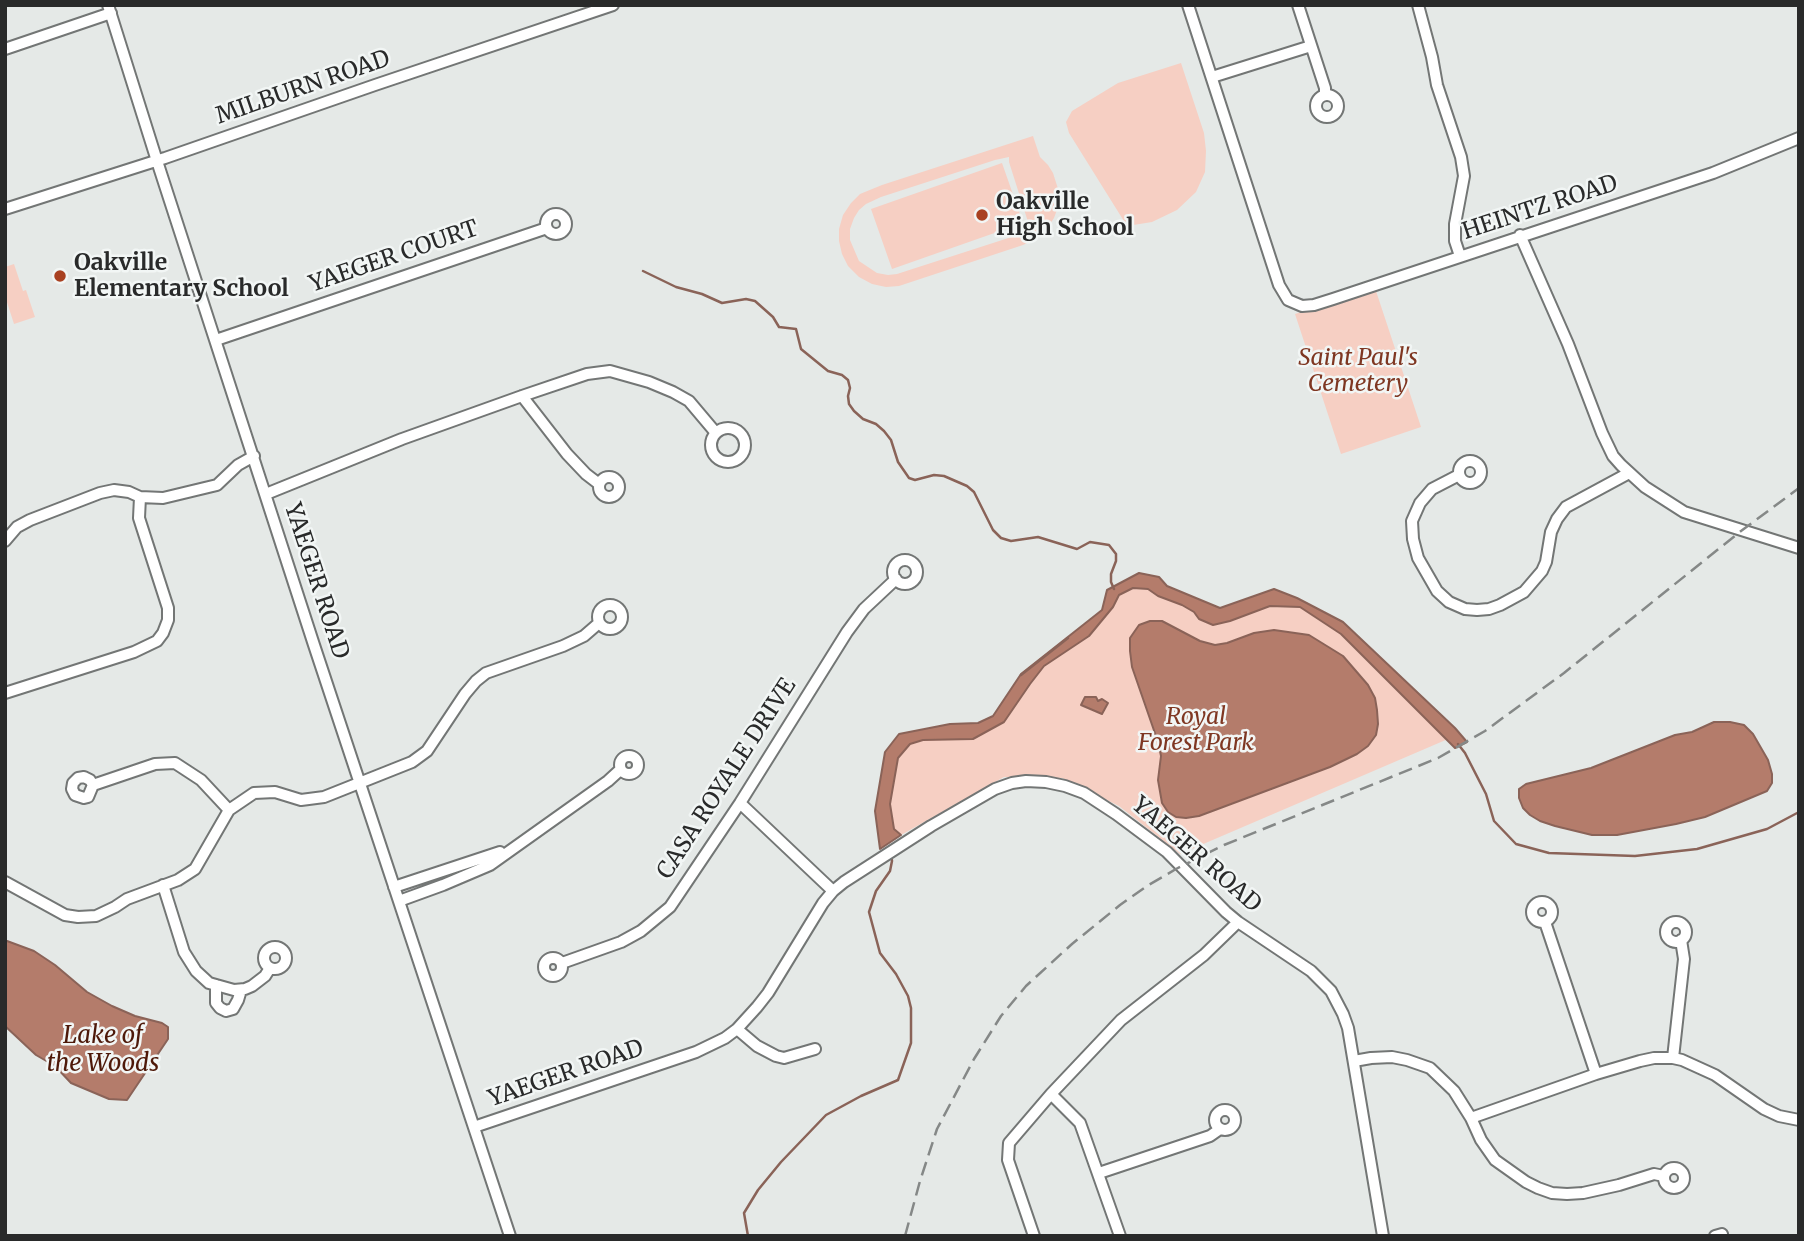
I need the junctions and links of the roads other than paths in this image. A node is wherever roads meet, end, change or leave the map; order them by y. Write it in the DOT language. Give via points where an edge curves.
graph roads {
  1 [pos="572,5"];
  2 [pos="613,5"];
  3 [pos="1188,5"];
  4 [pos="1298,5"];
  5 [pos="1418,5"];
  6 [pos="110,9"];
  7 [pos="576,18"];
  8 [pos="1311,46"];
  9 [pos="5,49"];
  10 [pos="1212,78"];
  11 [pos="1325,94"];
  12 [pos="1799,138"];
  13 [pos="157,161"];
  14 [pos="5,209"];
  15 [pos="547,228"];
  16 [pos="1520,235"];
  17 [pos="1460,256"];
  18 [pos="216,340"];
  19 [pos="522,396"];
  20 [pos="716,433"];
  21 [pos="254,456"];
  22 [pos="1629,473"];
  23 [pos="1459,475"];
  24 [pos="599,484"];
  25 [pos="266,494"];
  26 [pos="140,497"];
  27 [pos="5,541"];
  28 [pos="1799,548"];
  29 [pos="896,579"];
  30 [pos="599,623"];
  31 [pos="5,693"];
  32 [pos="620,770"];
  33 [pos="360,783"];
  34 [pos="93,785"];
  35 [pos="740,803"];
  36 [pos="229,810"];
  37 [pos="510,849"];
  38 [pos="5,882"];
  39 [pos="163,885"];
  40 [pos="394,887"];
  41 [pos="833,891"];
  42 [pos="399,901"];
  43 [pos="1238,922"];
  44 [pos="1545,922"];
  45 [pos="1681,940"];
  46 [pos="562,963"];
  47 [pos="270,968"];
  48 [pos="216,985"];
  49 [pos="241,990"];
  50 [pos="737,1029"];
  51 [pos="815,1049"];
  52 [pos="1673,1058"];
  53 [pos="1354,1061"];
  54 [pos="1596,1074"];
  55 [pos="1051,1094"];
  56 [pos="1471,1118"];
  57 [pos="1799,1121"];
  58 [pos="474,1127"];
  59 [pos="1220,1129"];
  60 [pos="1099,1173"];
  61 [pos="1664,1176"];
  62 [pos="510,1236"];
  63 [pos="1034,1236"];
  64 [pos="1120,1236"];
  65 [pos="1383,1236"];
  1 -- 7 [label="street"];
  2 -- 7 [label="street, MILBURN ROAD"];
  3 -- 10 [label="street"];
  4 -- 8 [label="street"];
  5 -- 17 [label="street" via="1461,157 1464,176 1455,224"];
  6 -- 9 [label="street"];
  6 -- 13 [label="street, YAEGER ROAD"];
  7 -- 13 [label="street, MILBURN ROAD"];
  8 -- 10 [label="street"];
  8 -- 11 [label="street"];
  10 -- 17 [label="street, HEINTZ ROAD" via="1279,285 1292,302 1314,305"];
  12 -- 16 [label="street, HEINTZ ROAD" via="1704,176"];
  13 -- 14 [label="street, MILBURN ROAD"];
  13 -- 18 [label="street, YAEGER ROAD"];
  15 -- 18 [label="street, YAEGER COURT"];
  16 -- 17 [label="street, HEINTZ ROAD"];
  16 -- 22 [label="street" via="1607,445"];
  18 -- 21 [label="street, YAEGER ROAD"];
  19 -- 20 [label="street" via="610,371 649,382 689,401"];
  19 -- 24 [label="street" via="567,454"];
  19 -- 25 [label="street"];
  21 -- 25 [label="street, YAEGER ROAD"];
  21 -- 26 [label="street" via="238,464 217,485 163,498"];
  22 -- 23 [label="street" via="1566,507 1551,532 1542,571 1524,592 1500,605 1477,610 1450,602 1437,591 1413,539 1412,521 1420,503 1432,489"];
  22 -- 28 [label="street" via="1684,512"];
  25 -- 33 [label="street, YAEGER ROAD"];
  26 -- 27 [label="street" via="114,490 100,493 30,520"];
  26 -- 31 [label="street" via="139,517 168,608 163,633 134,652"];
  29 -- 35 [label="street, CASA ROYALE DRIVE" via="847,632"];
  30 -- 33 [label="street" via="563,646 486,673 427,751"];
  32 -- 37 [label="street"];
  33 -- 36 [label="street" via="301,800 275,792 254,793"];
  33 -- 40 [label="street, YAEGER ROAD"];
  34 -- 36 [label="street" via="155,764 175,763 201,780"];
  35 -- 41 [label="street"];
  35 -- 46 [label="street, CASA ROYALE DRIVE" via="670,907 621,942"];
  36 -- 39 [label="street" via="195,869"];
  37 -- 40 [label="street"];
  37 -- 42 [label="street" via="490,865"];
  38 -- 39 [label="street" via="78,918 96,916"];
  39 -- 48 [label="street" via="184,952 196,971"];
  40 -- 42 [label="street, YAEGER ROAD"];
  41 -- 43 [label="street, YAEGER ROAD" via="995,789 1026,781 1046,782 1084,793 1151,839"];
  41 -- 50 [label="street, YAEGER ROAD" via="768,993"];
  42 -- 58 [label="street, YAEGER ROAD"];
  43 -- 53 [label="street, YAEGER ROAD" via="1326,985 1343,1014"];
  43 -- 55 [label="street" via="1205,955 1121,1020"];
  44 -- 54 [label="street"];
  45 -- 52 [label="street" via="1684,959"];
  47 -- 49 [label="street"];
  48 -- 49 [label="street"];
  48 -- 49 [label="street" via="216,1003 226,1011 233,1009"];
  50 -- 51 [label="street" via="776,1056"];
  50 -- 58 [label="street, YAEGER ROAD" via="696,1052"];
  52 -- 54 [label="street" via="1654,1058"];
  52 -- 57 [label="street" via="1715,1075 1763,1109"];
  53 -- 56 [label="street" via="1392,1057 1430,1068 1454,1091"];
  53 -- 65 [label="street, YAEGER ROAD"];
  54 -- 56 [label="street"];
  55 -- 60 [label="street" via="1080,1122"];
  55 -- 63 [label="street" via="1008,1149"];
  56 -- 61 [label="street" via="1495,1160 1545,1190 1583,1193 1654,1174"];
  58 -- 62 [label="street"];
  59 -- 60 [label="street"];
  60 -- 64 [label="street"];
}
